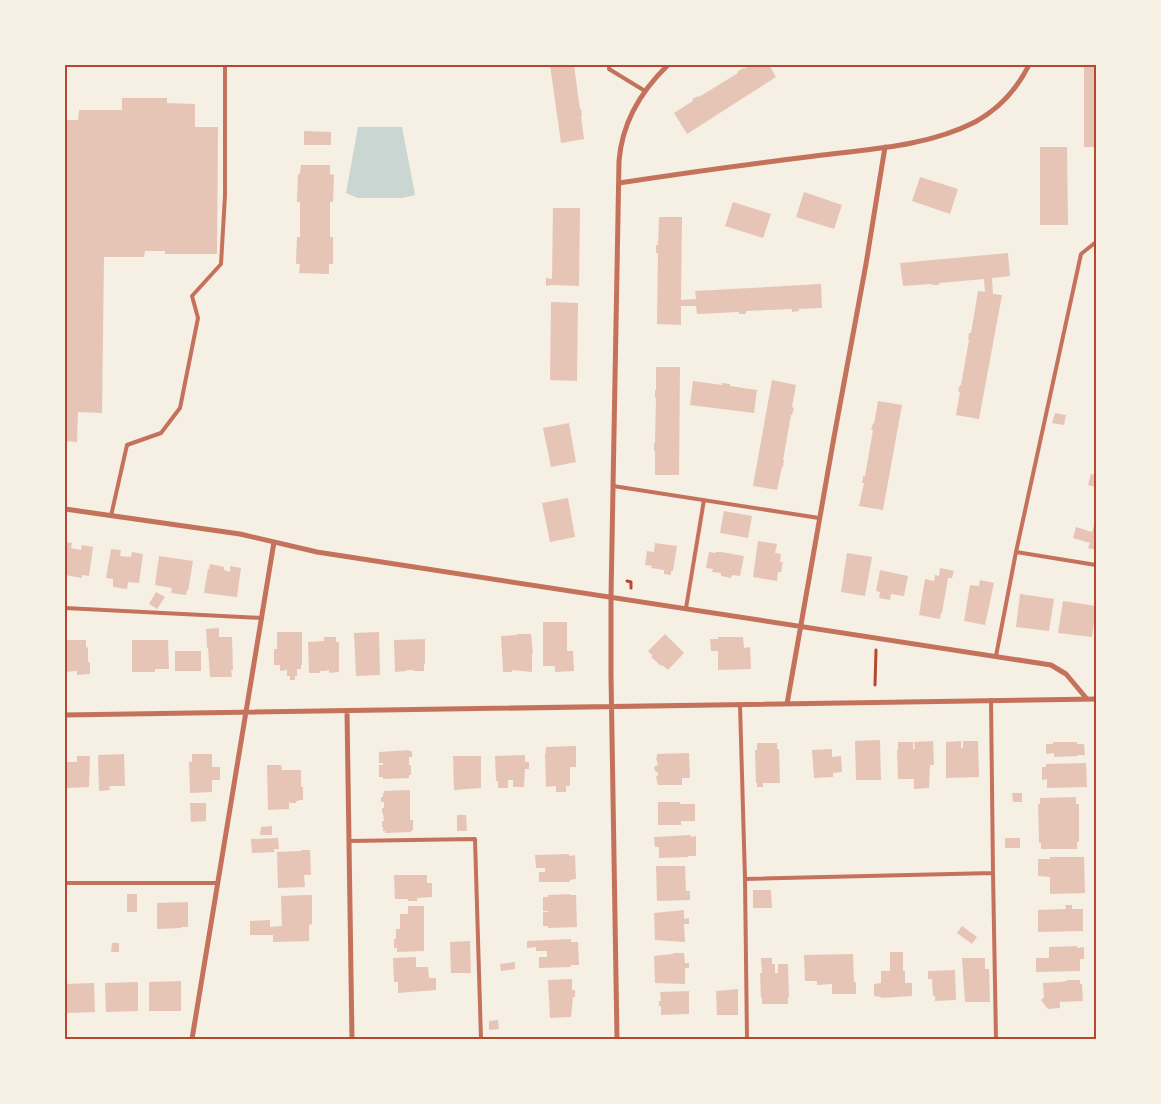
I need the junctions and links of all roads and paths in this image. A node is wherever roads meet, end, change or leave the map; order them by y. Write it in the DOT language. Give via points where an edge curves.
graph roads {
  1 [pos="225,65"];
  2 [pos="609,65"];
  3 [pos="668,65"];
  4 [pos="1030,65"];
  5 [pos="645,90"];
  6 [pos="884,147"];
  7 [pos="619,182"];
  8 [pos="1096,242"];
  9 [pos="613,486"];
  10 [pos="704,500"];
  11 [pos="65,509"];
  12 [pos="111,516"];
  13 [pos="819,518"];
  14 [pos="274,542"];
  15 [pos="1016,552"];
  16 [pos="1096,565"];
  17 [pos="626,581"];
  18 [pos="631,588"];
  19 [pos="612,597"];
  20 [pos="65,608"];
  21 [pos="686,608"];
  22 [pos="262,618"];
  23 [pos="800,626"];
  24 [pos="876,649"];
  25 [pos="996,656"];
  26 [pos="875,685"];
  27 [pos="1087,699"];
  28 [pos="1096,699"];
  29 [pos="991,700"];
  30 [pos="740,704"];
  31 [pos="787,704"];
  32 [pos="612,706"];
  33 [pos="347,711"];
  34 [pos="247,712"];
  35 [pos="65,715"];
  36 [pos="349,841"];
  37 [pos="993,873"];
  38 [pos="744,879"];
  39 [pos="65,883"];
  40 [pos="218,883"];
  41 [pos="192,1039"];
  42 [pos="352,1039"];
  43 [pos="481,1039"];
  44 [pos="617,1039"];
  45 [pos="748,1039"];
  46 [pos="996,1039"];
  1 -- 12 [label="lane" via="225,195 221,264 192,296 198,318 180,408 161,433 127,445"];
  2 -- 5 [label="lane" via="609,69"];
  3 -- 5 [label="street"];
  4 -- 6 [label="street" via="1007,96 977,120 932,138"];
  5 -- 7 [label="street" via="623,135"];
  6 -- 7 [label="street"];
  6 -- 13 [label="street"];
  7 -- 9 [label="street"];
  8 -- 15 [label="lane" via="1081,254"];
  9 -- 10 [label="lane"];
  9 -- 19 [label="street"];
  10 -- 13 [label="lane"];
  10 -- 21 [label="lane"];
  11 -- 12 [label="street"];
  12 -- 14 [label="street" via="240,534"];
  13 -- 23 [label="street"];
  14 -- 19 [label="street" via="316,552"];
  14 -- 22 [label="street"];
  15 -- 16 [label="lane"];
  15 -- 25 [label="lane"];
  17 -- 18 [label="path" via="631,582"];
  19 -- 21 [label="street"];
  19 -- 32 [label="street"];
  20 -- 22 [label="lane"];
  21 -- 23 [label="street"];
  22 -- 34 [label="street"];
  23 -- 25 [label="street"];
  23 -- 31 [label="street"];
  24 -- 26 [label="path"];
  25 -- 27 [label="street" via="1051,665 1066,674"];
  27 -- 28 [label="street"];
  27 -- 29 [label="street"];
  29 -- 31 [label="street"];
  29 -- 37 [label="lane"];
  30 -- 31 [label="street"];
  30 -- 32 [label="street"];
  30 -- 38 [label="lane"];
  32 -- 33 [label="street"];
  32 -- 44 [label="street"];
  33 -- 34 [label="street"];
  33 -- 36 [label="street"];
  34 -- 35 [label="street"];
  34 -- 40 [label="street"];
  36 -- 42 [label="street"];
  36 -- 43 [label="lane" via="475,839"];
  37 -- 38 [label="lane"];
  37 -- 46 [label="lane"];
  38 -- 45 [label="lane"];
  39 -- 40 [label="lane"];
  40 -- 41 [label="street"];
}
